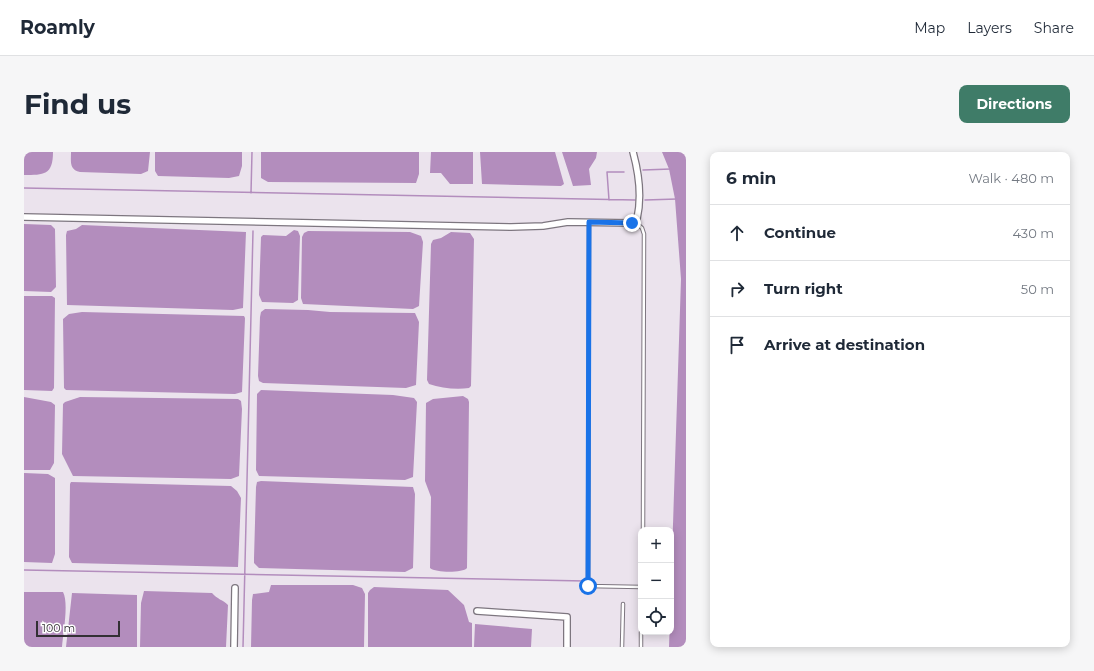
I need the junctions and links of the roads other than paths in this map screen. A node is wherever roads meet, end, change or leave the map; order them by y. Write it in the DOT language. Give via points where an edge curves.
graph roads {
  1 [pos="633,152"];
  2 [pos="24,217"];
  3 [pos="634,221"];
  4 [pos="589,222"];
  5 [pos="643,527"];
  6 [pos="638,587"];
  7 [pos="235,588"];
  8 [pos="623,604"];
  9 [pos="477,611"];
  10 [pos="641,635"];
  11 [pos="234,647"];
  12 [pos="567,647"];
  13 [pos="622,647"];
  14 [pos="641,647"];
  1 -- 3 [label="street" via="638,171 640,207"];
  2 -- 4 [label="street" via="512,227"];
  3 -- 4 [label="street"];
  3 -- 5 [label="lane" via="642,228 644,234"];
  4 -- 6 [label="lane" via="588,586"];
  7 -- 11 [label="street"];
  8 -- 13 [label="lane"];
  9 -- 12 [label="street" via="567,617"];
  10 -- 14 [label="lane"];
}
